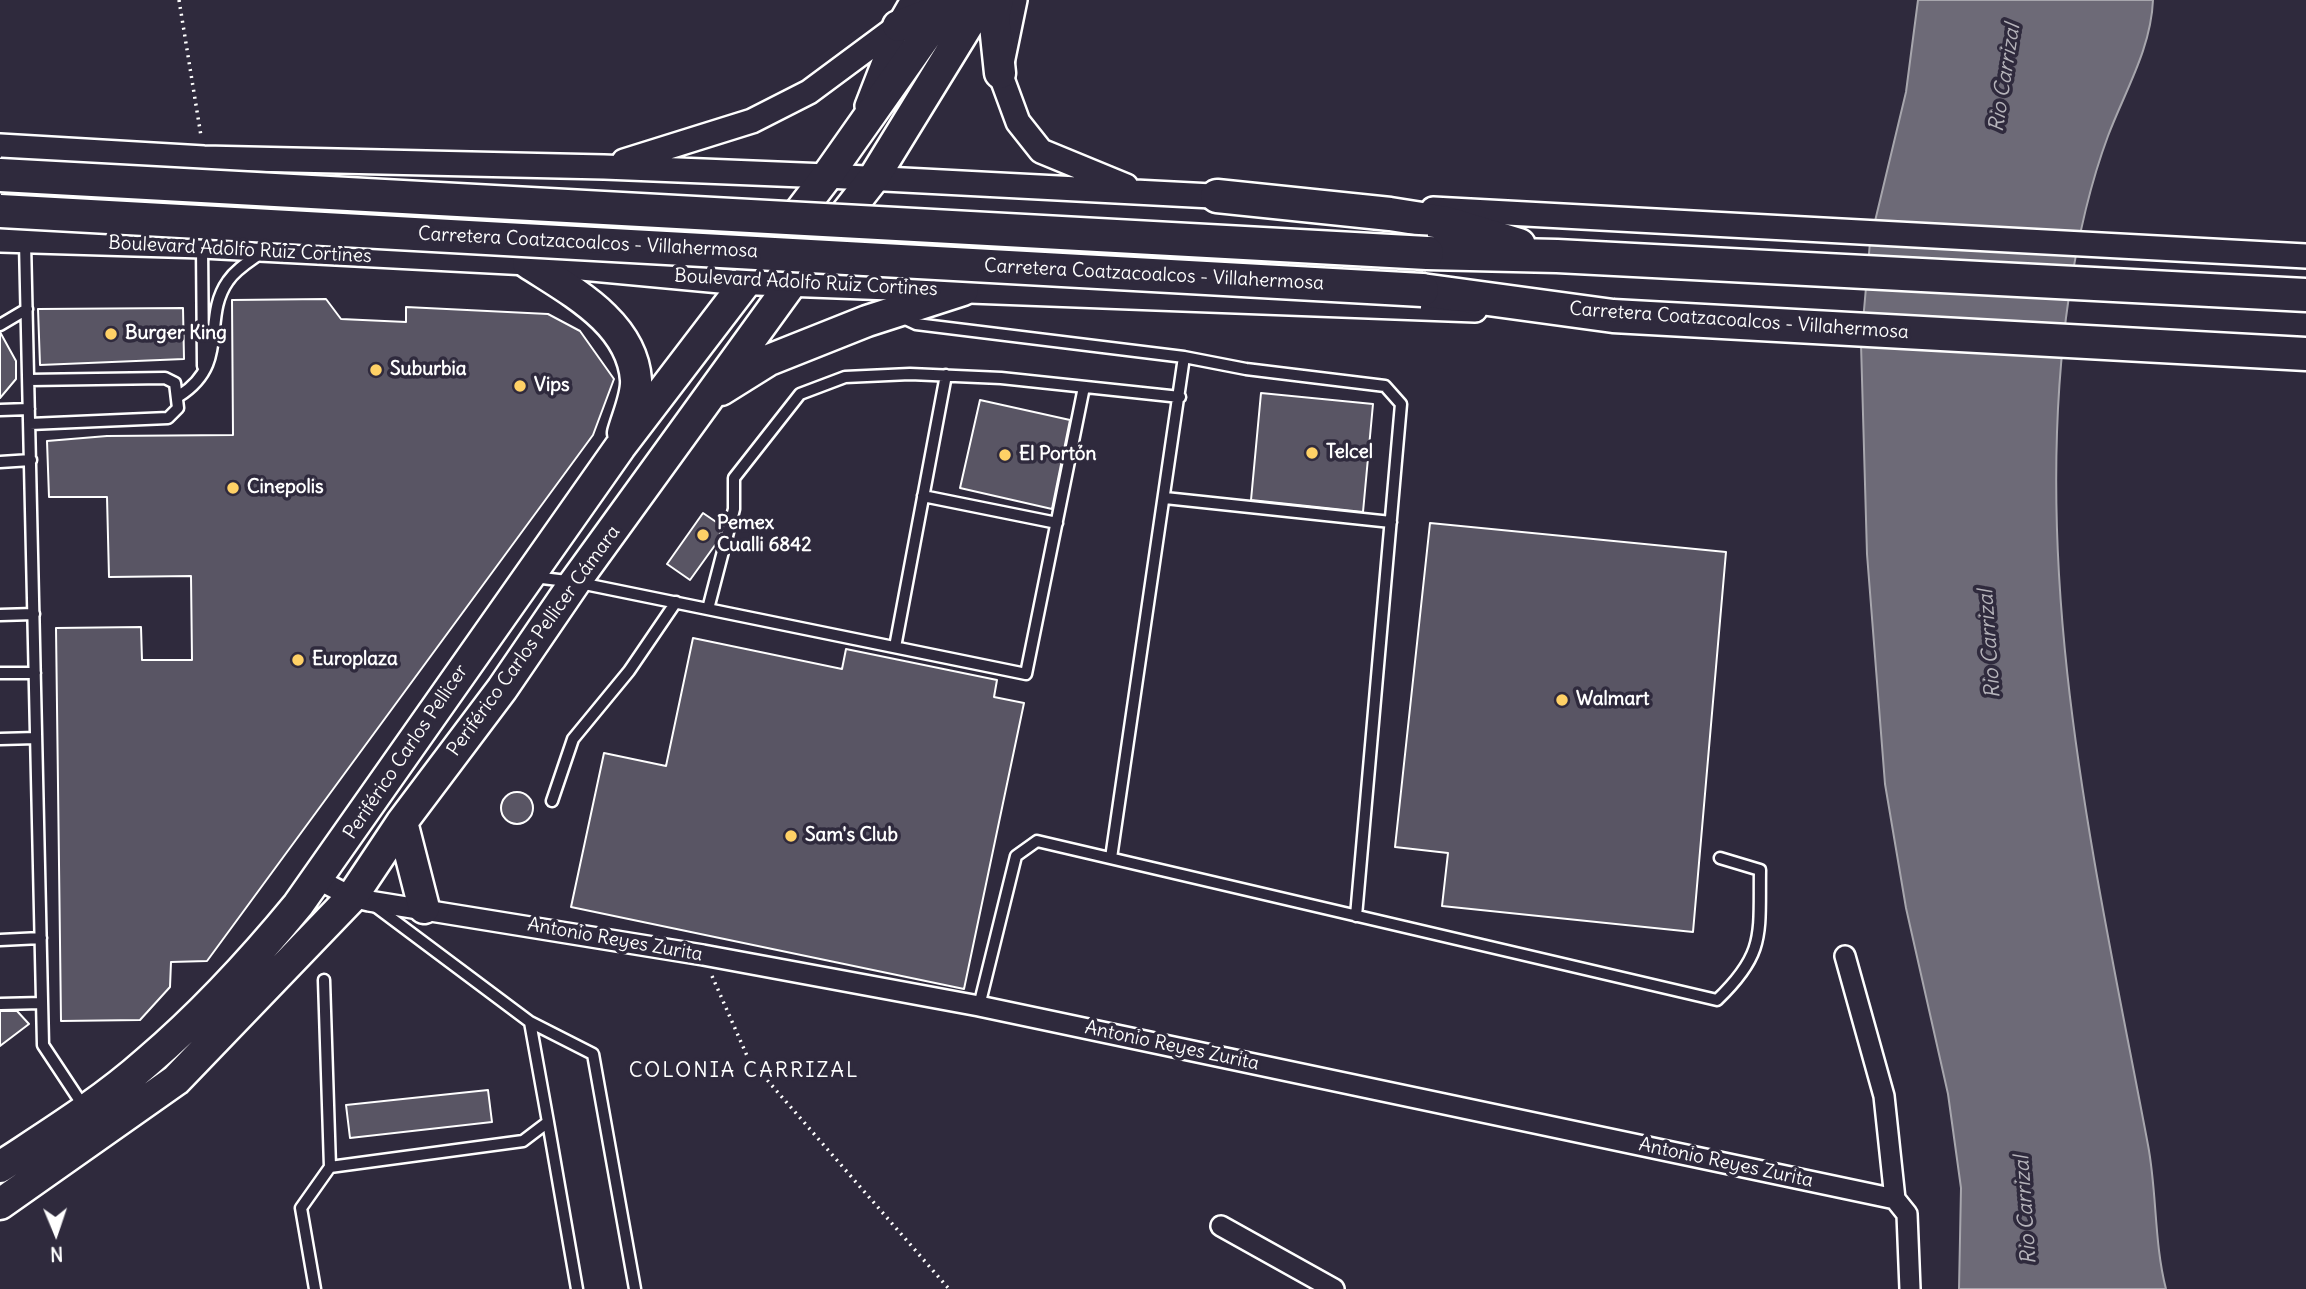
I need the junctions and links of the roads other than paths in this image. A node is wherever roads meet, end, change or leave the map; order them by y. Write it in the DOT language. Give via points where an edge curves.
graph roads {
  1 [pos="913,0"];
  2 [pos="983,0"];
  3 [pos="998,0"];
  4 [pos="1015,0"];
  5 [pos="948,4"];
  6 [pos="898,26"];
  7 [pos="1000,73"];
  8 [pos="858,129"];
  9 [pos="0,146"];
  10 [pos="604,167"];
  11 [pos="0,175"];
  12 [pos="827,176"];
  13 [pos="873,179"];
  14 [pos="1142,193"];
  15 [pos="1217,196"];
  16 [pos="0,211"];
  17 [pos="0,240"];
  18 [pos="25,241"];
  19 [pos="202,246"];
  20 [pos="267,250"];
  21 [pos="2295,255"];
  22 [pos="1557,256"];
  23 [pos="528,264"];
  24 [pos="744,282"];
  25 [pos="790,285"];
  26 [pos="963,290"];
  27 [pos="2306,295"];
  28 [pos="27,309"];
  29 [pos="891,313"];
  30 [pos="1613,316"];
  31 [pos="0,324"];
  32 [pos="2306,354"];
  33 [pos="1184,357"];
  34 [pos="203,374"];
  35 [pos="946,375"];
  36 [pos="29,380"];
  37 [pos="1084,387"];
  38 [pos="178,396"];
  39 [pos="1180,397"];
  40 [pos="708,398"];
  41 [pos="29,409"];
  42 [pos="0,410"];
  43 [pos="30,424"];
  44 [pos="620,447"];
  45 [pos="31,460"];
  46 [pos="0,461"];
  47 [pos="923,496"];
  48 [pos="1165,498"];
  49 [pos="1391,522"];
  50 [pos="1057,523"];
  51 [pos="530,576"];
  52 [pos="575,582"];
  53 [pos="676,602"];
  54 [pos="708,609"];
  55 [pos="34,614"];
  56 [pos="0,615"];
  57 [pos="895,647"];
  58 [pos="0,673"];
  59 [pos="35,673"];
  60 [pos="0,738"];
  61 [pos="36,738"];
  62 [pos="552,801"];
  63 [pos="402,821"];
  64 [pos="342,846"];
  65 [pos="1111,858"];
  66 [pos="1720,859"];
  67 [pos="317,879"];
  68 [pos="360,899"];
  69 [pos="424,908"];
  70 [pos="1356,916"];
  71 [pos="41,938"];
  72 [pos="0,940"];
  73 [pos="1845,956"];
  74 [pos="324,980"];
  75 [pos="42,1003"];
  76 [pos="0,1004"];
  77 [pos="979,1006"];
  78 [pos="530,1022"];
  79 [pos="94,1122"];
  80 [pos="548,1122"];
  81 [pos="0,1167"];
  82 [pos="330,1167"];
  83 [pos="1895,1199"];
  84 [pos="0,1204"];
  85 [pos="1220,1226"];
  86 [pos="314,1289"];
  87 [pos="577,1289"];
  88 [pos="635,1289"];
  89 [pos="1334,1289"];
  90 [pos="1910,1289"];
  1 -- 6 [label="street"];
  2 -- 13 [label="main road, Periférico Carlos Pellicer Cámara"];
  3 -- 7 [label="main road" via="994,16"];
  4 -- 7 [label="street"];
  5 -- 6 [label="main road"];
  5 -- 8 [label="main road"];
  6 -- 8 [label="street"];
  6 -- 10 [label="street" via="809,92 752,121"];
  7 -- 14 [label="street" via="1018,122 1041,151"];
  8 -- 12 [label="main road"];
  9 -- 10 [label="street" via="204,158"];
  10 -- 12 [label="street"];
  11 -- 22 [label="highway, Carretera Coatzacoalcos - Villahermosa, bridge" via="1427,253"];
  12 -- 13 [label="street"];
  12 -- 24 [label="main road"];
  13 -- 14 [label="street"];
  13 -- 25 [label="main road, Periférico Carlos Pellicer Cámara"];
  14 -- 15 [label="street"];
  15 -- 21 [label="street"];
  15 -- 22 [label="highway" via="1447,223"];
  16 -- 30 [label="highway, Carretera Coatzacoalcos - Villahermosa, bridge" via="1422,290"];
  17 -- 18 [label="street, Boulevard Adolfo Ruiz Cortines"];
  18 -- 19 [label="street, Boulevard Adolfo Ruiz Cortines"];
  18 -- 28 [label="lane"];
  19 -- 20 [label="street, Boulevard Adolfo Ruiz Cortines"];
  19 -- 34 [label="lane"];
  20 -- 23 [label="street, Boulevard Adolfo Ruiz Cortines"];
  20 -- 34 [label="lane" via="227,282"];
  22 -- 27 [label="highway, Carretera Coatzacoalcos - Villahermosa"];
  23 -- 24 [label="street, Boulevard Adolfo Ruiz Cortines"];
  23 -- 44 [label="main road" via="597,308 625,344 636,381"];
  24 -- 25 [label="street, Boulevard Adolfo Ruiz Cortines"];
  24 -- 44 [label="main road"];
  25 -- 26 [label="street, Boulevard Adolfo Ruiz Cortines"];
  25 -- 40 [label="main road, Periférico Carlos Pellicer Cámara"];
  26 -- 29 [label="main road"];
  26 -- 30 [label="street, Boulevard Adolfo Ruiz Cortines"];
  28 -- 31 [label="lane"];
  28 -- 36 [label="lane"];
  29 -- 33 [label="lane" via="916,324"];
  29 -- 40 [label="main road" via="769,360"];
  30 -- 32 [label="highway, Carretera Coatzacoalcos - Villahermosa"];
  33 -- 39 [label="lane"];
  33 -- 49 [label="lane" via="1385,386 1401,404"];
  34 -- 38 [label="lane"];
  35 -- 37 [label="lane"];
  35 -- 47 [label="lane"];
  35 -- 54 [label="lane" via="845,376 800,394 734,478 734,509"];
  36 -- 38 [label="lane" via="165,378 176,383"];
  36 -- 41 [label="lane"];
  37 -- 39 [label="lane"];
  37 -- 50 [label="lane"];
  38 -- 43 [label="lane" via="178,408 169,418"];
  39 -- 48 [label="lane"];
  40 -- 52 [label="main road, Periférico Carlos Pellicer Cámara"];
  41 -- 42 [label="lane"];
  41 -- 43 [label="lane"];
  43 -- 45 [label="lane"];
  44 -- 51 [label="main road"];
  45 -- 46 [label="lane"];
  45 -- 55 [label="lane"];
  47 -- 50 [label="lane"];
  47 -- 57 [label="lane"];
  48 -- 49 [label="lane"];
  48 -- 65 [label="lane"];
  49 -- 70 [label="lane"];
  50 -- 57 [label="lane" via="1026,674"];
  51 -- 52 [label="lane"];
  51 -- 64 [label="main road, Periférico Carlos Pellicer"];
  52 -- 53 [label="lane"];
  52 -- 63 [label="main road, Periférico Carlos Pellicer Cámara" via="502,689"];
  53 -- 54 [label="lane"];
  53 -- 62 [label="lane" via="629,671 573,739"];
  54 -- 57 [label="lane"];
  55 -- 56 [label="lane"];
  55 -- 59 [label="lane"];
  58 -- 59 [label="lane"];
  59 -- 61 [label="lane"];
  60 -- 61 [label="lane"];
  61 -- 71 [label="lane"];
  63 -- 68 [label="main road, Periférico Carlos Pellicer Cámara"];
  63 -- 69 [label="main road"];
  64 -- 67 [label="main road, Periférico Carlos Pellicer Cámara"];
  65 -- 70 [label="lane"];
  65 -- 77 [label="lane" via="1037,841 1016,856"];
  66 -- 70 [label="lane" via="1760,870 1759,940 1743,975 1717,1000"];
  67 -- 68 [label="street, Antonio Reyes Zurita"];
  67 -- 79 [label="main road, Periférico Carlos Pellicer Cámara" via="251,962"];
  68 -- 69 [label="street, Antonio Reyes Zurita"];
  68 -- 78 [label="lane"];
  68 -- 79 [label="main road, Periférico Carlos Pellicer Cámara" via="176,1080"];
  69 -- 77 [label="street, Antonio Reyes Zurita"];
  71 -- 72 [label="lane"];
  71 -- 75 [label="lane"];
  73 -- 83 [label="street" via="1884,1096"];
  74 -- 82 [label="lane"];
  75 -- 76 [label="lane"];
  75 -- 79 [label="lane" via="43,1045"];
  77 -- 83 [label="street, Antonio Reyes Zurita"];
  78 -- 80 [label="lane"];
  78 -- 88 [label="lane" via="593,1054"];
  79 -- 81 [label="main road, Periférico Carlos Pellicer Cámara"];
  79 -- 84 [label="main road, Periférico Carlos Pellicer Cámara"];
  80 -- 82 [label="lane" via="523,1141"];
  80 -- 87 [label="lane"];
  82 -- 86 [label="lane" via="301,1208"];
  83 -- 90 [label="street" via="1907,1214"];
  85 -- 89 [label="street"];
}
